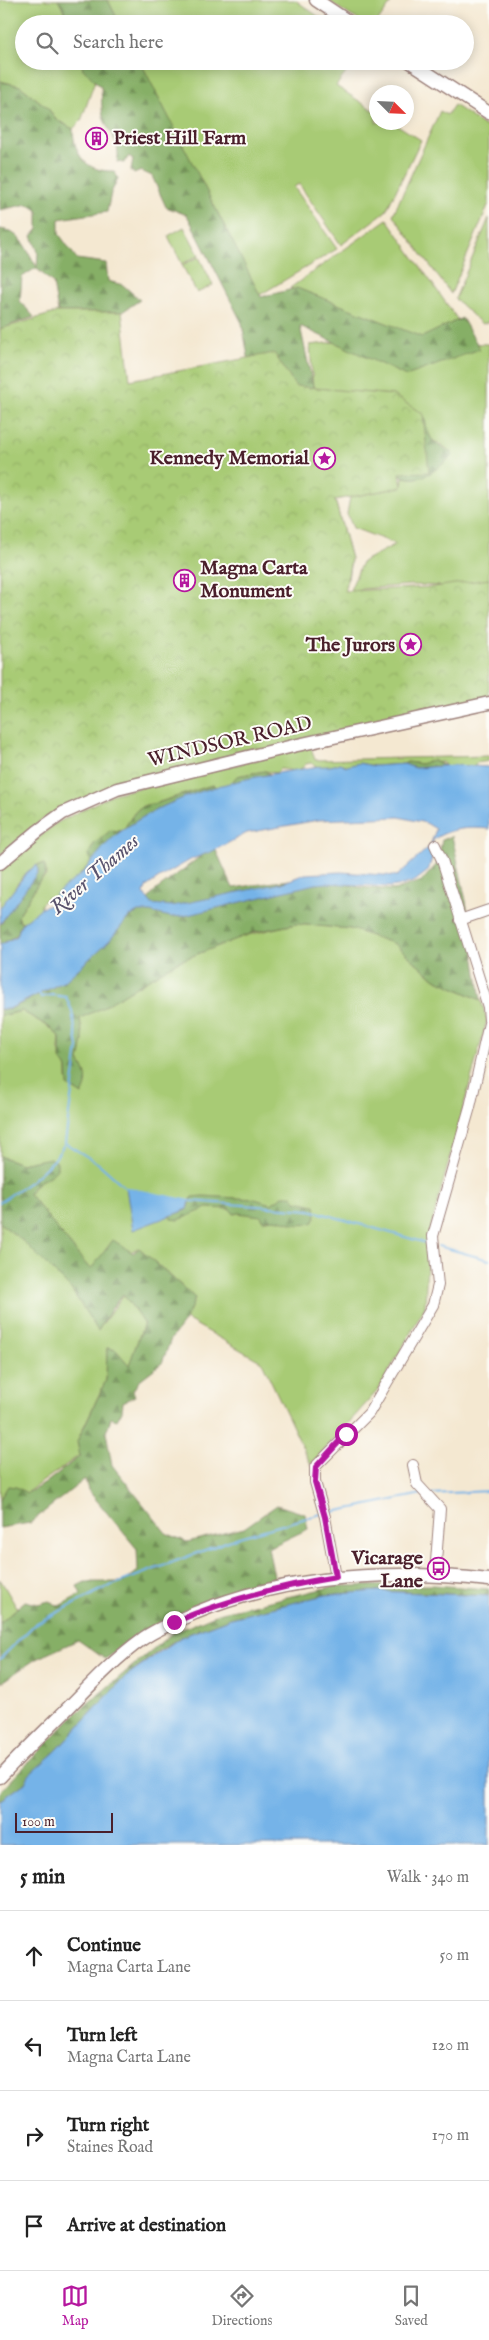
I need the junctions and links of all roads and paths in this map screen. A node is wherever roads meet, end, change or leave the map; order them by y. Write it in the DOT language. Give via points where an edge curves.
graph roads {
  1 [pos="316,0"];
  2 [pos="338,15"];
  3 [pos="423,70"];
  4 [pos="489,113"];
  5 [pos="489,703"];
  6 [pos="435,845"];
  7 [pos="0,863"];
  8 [pos="489,910"];
  9 [pos="460,920"];
  10 [pos="489,1022"];
  11 [pos="414,1465"];
  12 [pos="435,1576"];
  13 [pos="336,1577"];
  14 [pos="489,1580"];
  15 [pos="0,1777"];
  1 -- 2 [label="main road"];
  3 -- 4 [label="main road"];
  5 -- 7 [label="main road, WINDSOR ROAD" via="117,789 63,813"];
  6 -- 9 [label="street"];
  8 -- 9 [label="street"];
  9 -- 10 [label="street" via="488,1006"];
  10 -- 13 [label="street" via="470,1108 433,1236 438,1285 433,1305 369,1413 316,1467 315,1482"];
  11 -- 12 [label="street" via="417,1484 440,1509"];
  12 -- 13 [label="main road"];
  12 -- 14 [label="main road"];
  13 -- 15 [label="main road" via="217,1604 142,1638 109,1665"];
}
